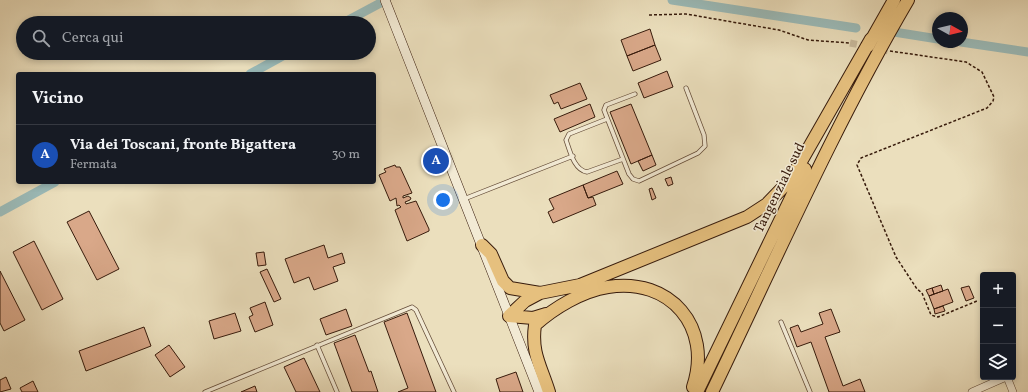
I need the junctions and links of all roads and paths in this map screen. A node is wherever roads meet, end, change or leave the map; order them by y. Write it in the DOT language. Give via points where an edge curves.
graph roads {
  1 [pos="385,0"];
  2 [pos="894,0"];
  3 [pos="908,0"];
  4 [pos="649,15"];
  5 [pos="871,39"];
  6 [pos="850,43"];
  7 [pos="888,51"];
  8 [pos="686,88"];
  9 [pos="635,94"];
  10 [pos="607,119"];
  11 [pos="573,156"];
  12 [pos="623,159"];
  13 [pos="463,199"];
  14 [pos="482,245"];
  15 [pos="540,294"];
  16 [pos="977,301"];
  17 [pos="547,314"];
  18 [pos="509,316"];
  19 [pos="781,322"];
  20 [pos="317,345"];
  21 [pos="1000,380"];
  22 [pos="1008,380"];
  23 [pos="217,387"];
  24 [pos="205,392"];
  25 [pos="220,392"];
  26 [pos="337,392"];
  27 [pos="454,392"];
  28 [pos="539,392"];
  29 [pos="549,392"];
  30 [pos="692,392"];
  31 [pos="697,392"];
  32 [pos="712,392"];
  33 [pos="810,392"];
  34 [pos="972,392"];
  35 [pos="1013,392"];
  1 -- 13 [label="main road"];
  2 -- 5 [label="highway, Tangenziale sud"];
  3 -- 32 [label="highway, Tangenziale sud" via="884,41 812,183"];
  4 -- 6 [label="path" via="686,14 779,30 808,40"];
  5 -- 15 [label="highway" via="794,174 767,204 747,217 580,285"];
  5 -- 31 [label="highway, Tangenziale sud"];
  7 -- 16 [label="path" via="966,62 982,72 994,97 994,101 987,108 861,158 857,165 896,257 922,293 931,315 938,317"];
  8 -- 12 [label="lane" via="704,135 705,146 702,150 639,181 628,174"];
  9 -- 10 [label="lane" via="606,105 604,110"];
  10 -- 11 [label="lane" via="569,134 566,140"];
  10 -- 12 [label="lane"];
  11 -- 12 [label="lane" via="578,167 588,172"];
  11 -- 13 [label="lane"];
  13 -- 14 [label="main road"];
  14 -- 15 [label="highway" via="491,254 503,281 510,288"];
  14 -- 18 [label="main road"];
  15 -- 18 [label="highway" via="525,301"];
  17 -- 18 [label="highway" via="533,318"];
  17 -- 29 [label="highway" via="535,325 533,341"];
  17 -- 30 [label="highway" via="584,294 607,287 639,286 653,290 686,315 698,343 697,375"];
  18 -- 28 [label="main road"];
  19 -- 33 [label="lane"];
  20 -- 23 [label="lane"];
  20 -- 26 [label="lane"];
  20 -- 27 [label="lane" via="412,307 416,310"];
  21 -- 34 [label="street"];
  22 -- 35 [label="street"];
  23 -- 24 [label="lane"];
  23 -- 25 [label="lane"];
}
